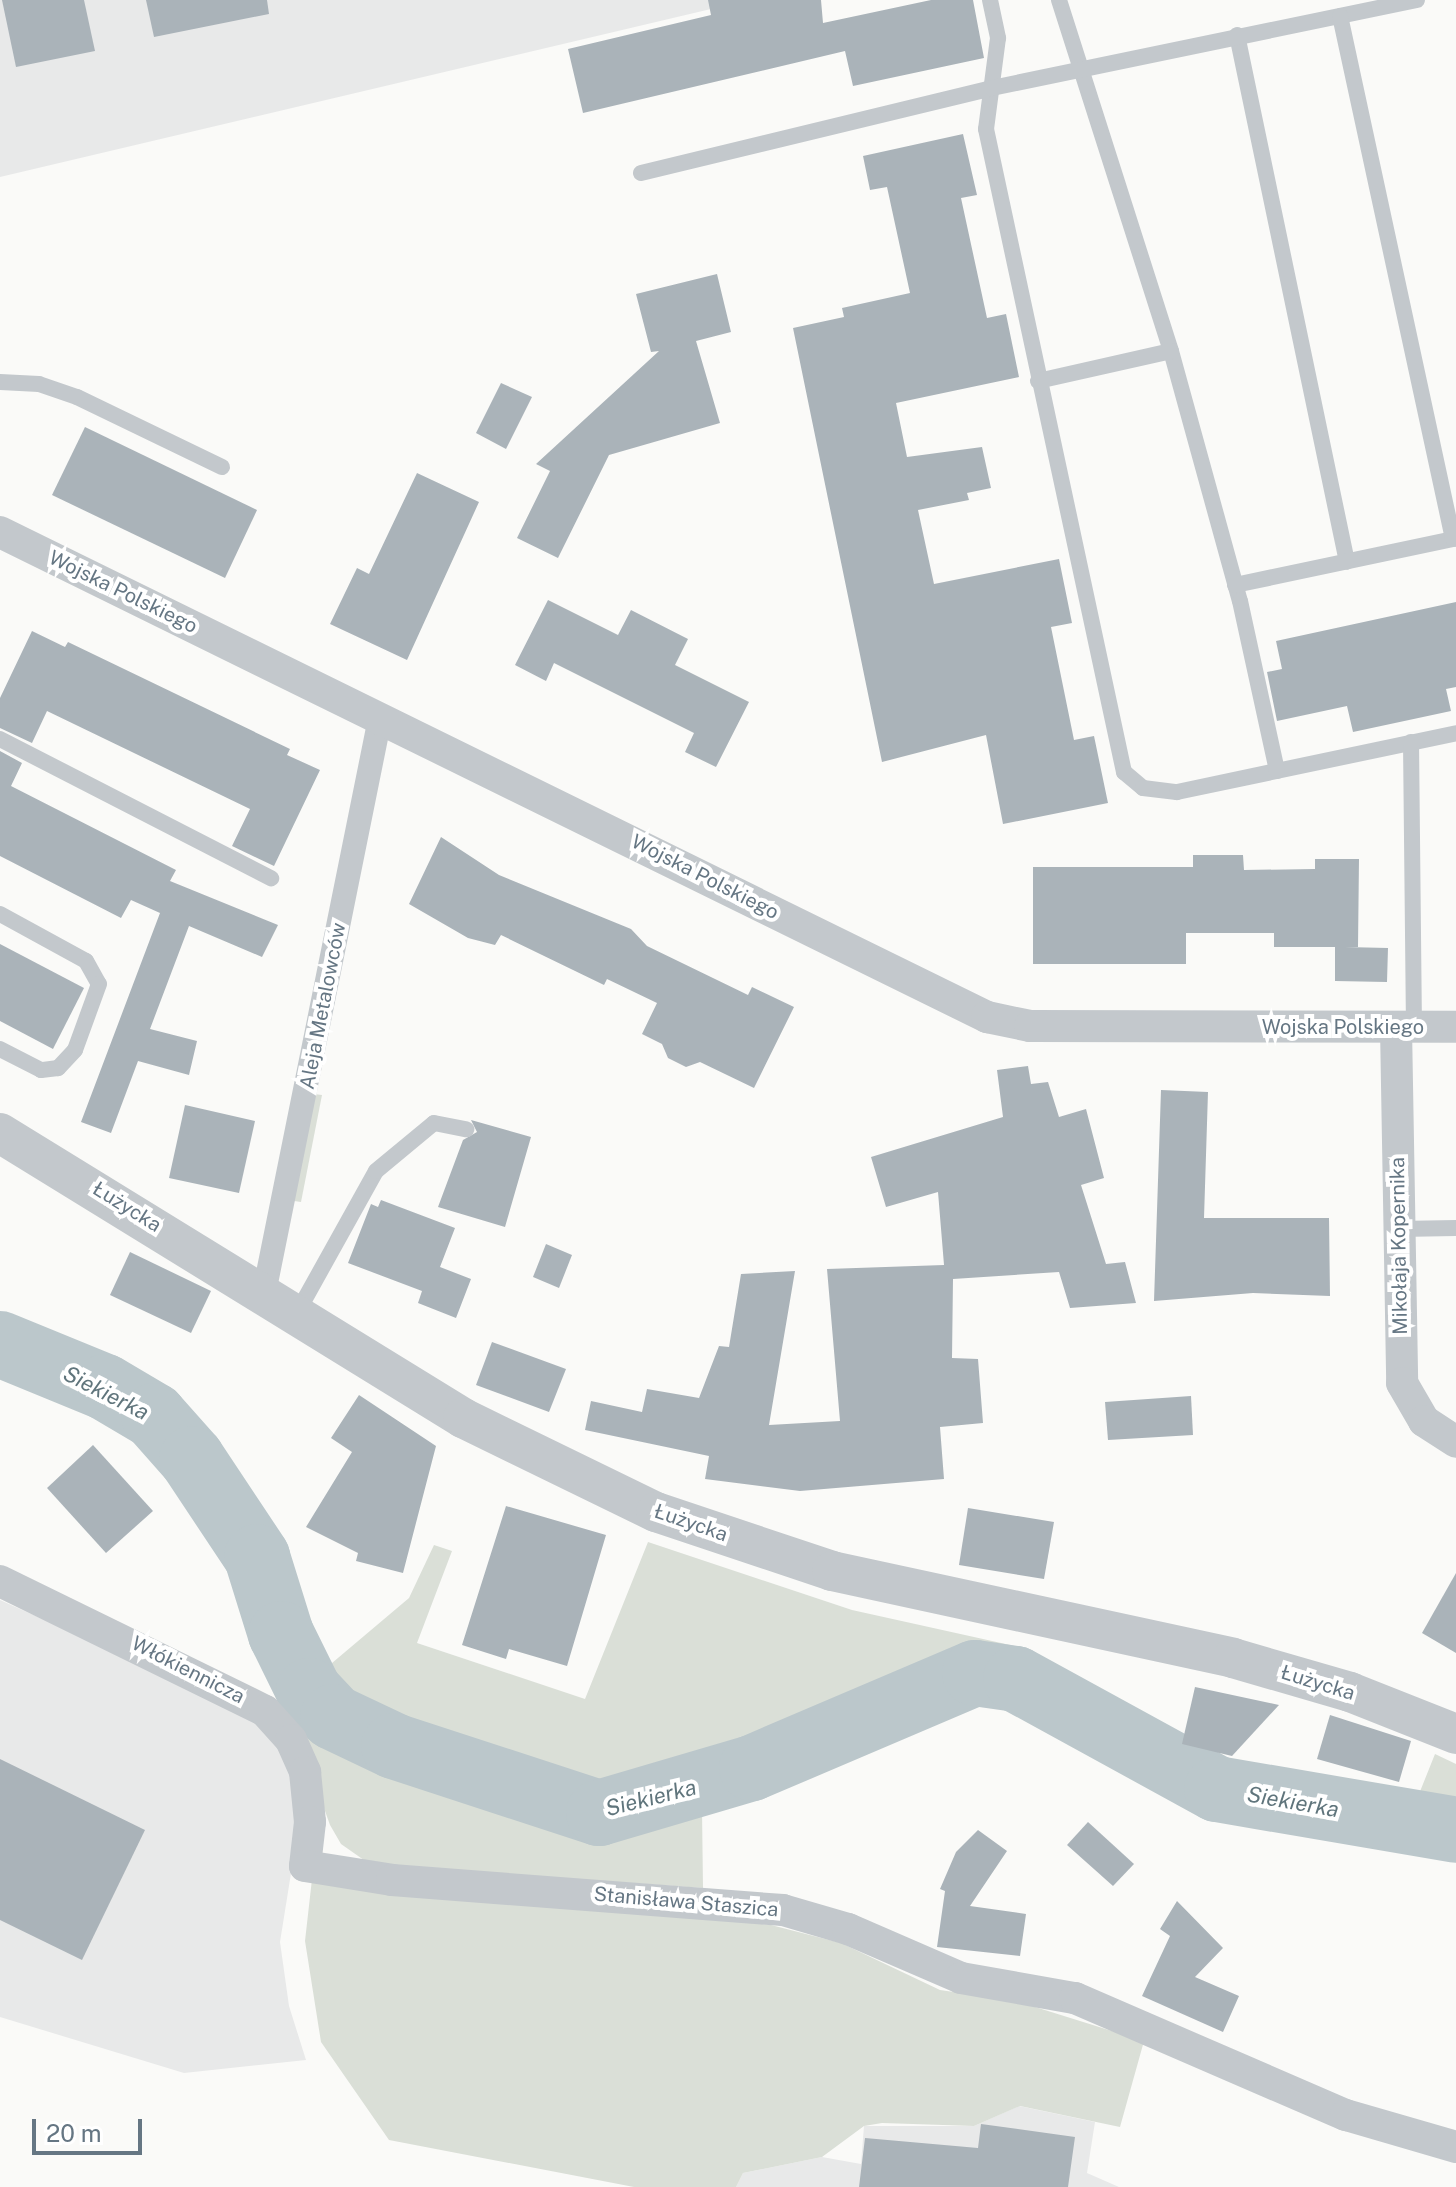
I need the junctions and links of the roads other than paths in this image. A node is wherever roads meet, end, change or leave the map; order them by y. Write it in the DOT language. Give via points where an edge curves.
graph roads {
  1 [pos="990,0"];
  2 [pos="1059,0"];
  3 [pos="1407,1"];
  4 [pos="1340,16"];
  5 [pos="1237,35"];
  6 [pos="1081,69"];
  7 [pos="992,88"];
  8 [pos="641,173"];
  9 [pos="1171,351"];
  10 [pos="1038,381"];
  11 [pos="0,382"];
  12 [pos="222,467"];
  13 [pos="0,532"];
  14 [pos="1347,562"];
  15 [pos="1235,585"];
  16 [pos="380,718"];
  17 [pos="1456,733"];
  18 [pos="0,739"];
  19 [pos="1411,742"];
  20 [pos="1277,771"];
  21 [pos="271,878"];
  22 [pos="0,914"];
  23 [pos="1405,1027"];
  24 [pos="1456,1027"];
  25 [pos="0,1049"];
  26 [pos="466,1129"];
  27 [pos="0,1133"];
  28 [pos="1456,1228"];
  29 [pos="1399,1229"];
  30 [pos="280,1303"];
  31 [pos="1456,1442"];
  32 [pos="0,1581"];
  33 [pos="1456,1734"];
  34 [pos="305,1866"];
  35 [pos="1456,2147"];
  1 -- 7 [label="lane" via="998,38"];
  2 -- 6 [label="lane"];
  3 -- 4 [label="lane"];
  4 -- 5 [label="lane"];
  4 -- 14 [label="lane" via="1453,539"];
  5 -- 6 [label="lane"];
  5 -- 14 [label="lane"];
  6 -- 7 [label="lane"];
  6 -- 9 [label="lane"];
  7 -- 8 [label="lane"];
  7 -- 10 [label="lane" via="986,129"];
  9 -- 10 [label="lane"];
  9 -- 15 [label="lane"];
  10 -- 20 [label="lane" via="1124,772 1156,793"];
  11 -- 12 [label="lane" via="39,384 77,397"];
  13 -- 16 [label="street, Wojska Polskiego"];
  14 -- 15 [label="lane"];
  15 -- 20 [label="lane"];
  16 -- 23 [label="street, Wojska Polskiego" via="987,1017 1030,1026"];
  16 -- 30 [label="street, Aleja Metalowców" via="346,945"];
  17 -- 19 [label="lane"];
  18 -- 21 [label="lane"];
  19 -- 20 [label="lane"];
  19 -- 23 [label="lane"];
  22 -- 25 [label="lane" via="86,961 99,984 75,1050 58,1068 41,1070"];
  23 -- 24 [label="street, Wojska Polskiego"];
  23 -- 29 [label="street, Mikołaja Kopernika"];
  26 -- 30 [label="lane" via="434,1123 376,1171"];
  27 -- 30 [label="street, Łużycka"];
  28 -- 29 [label="lane"];
  29 -- 31 [label="street, Mikołaja Kopernika" via="1402,1383 1424,1421"];
  30 -- 33 [label="street, Łużycka" via="501,1439 656,1512 832,1571 1233,1658 1350,1692"];
  32 -- 34 [label="street, Włókiennicza" via="265,1711 291,1740 305,1772 310,1822"];
  34 -- 35 [label="street, Stanisława Staszica" via="392,1880 783,1910 848,1929 961,1978 1075,1998 1346,2115"];
}
